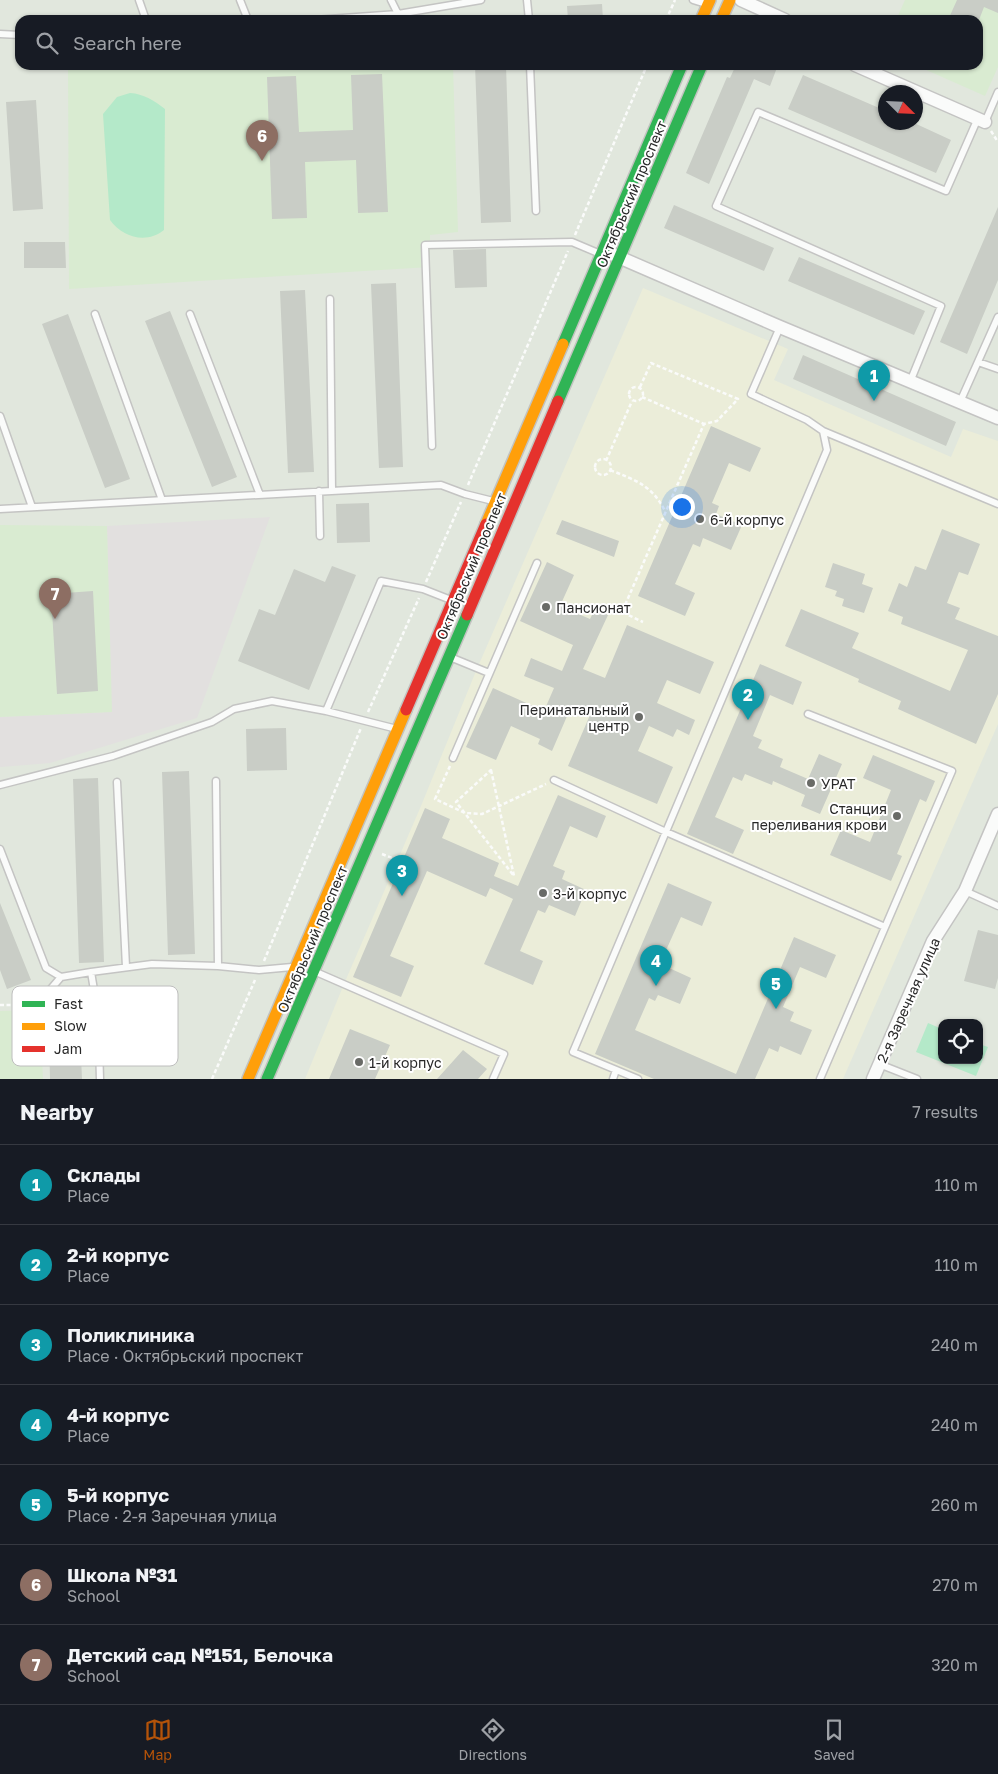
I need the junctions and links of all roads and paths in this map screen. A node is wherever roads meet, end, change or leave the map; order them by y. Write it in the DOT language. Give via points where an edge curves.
graph roads {
  1 [pos="139,0"];
  2 [pos="240,0"];
  3 [pos="392,0"];
  4 [pos="480,0"];
  5 [pos="528,0"];
  6 [pos="674,0"];
  7 [pos="693,0"];
  8 [pos="730,0"];
  9 [pos="741,0"];
  10 [pos="709,2"];
  11 [pos="398,14"];
  12 [pos="144,15"];
  13 [pos="246,15"];
  14 [pos="384,15"];
  15 [pos="528,15"];
  16 [pos="668,15"];
  17 [pos="704,15"];
  18 [pos="722,15"];
  19 [pos="723,15"];
  20 [pos="774,15"];
  21 [pos="0,34"];
  22 [pos="15,35"];
  23 [pos="530,70"];
  24 [pos="645,70"];
  25 [pos="680,70"];
  26 [pos="700,70"];
  27 [pos="866,70"];
  28 [pos="998,92"];
  29 [pos="981,120"];
  30 [pos="536,211"];
  31 [pos="572,242"];
  32 [pos="602,252"];
  33 [pos="620,258"];
  34 [pos="330,299"];
  35 [pos="95,314"];
  36 [pos="190,314"];
  37 [pos="998,317"];
  38 [pos="780,327"];
  39 [pos="978,362"];
  40 [pos="998,369"];
  41 [pos="910,382"];
  42 [pos="640,387"];
  43 [pos="642,397"];
  44 [pos="632,401"];
  45 [pos="960,402"];
  46 [pos="0,416"];
  47 [pos="998,418"];
  48 [pos="704,424"];
  49 [pos="823,431"];
  50 [pos="432,446"];
  51 [pos="606,461"];
  52 [pos="610,470"];
  53 [pos="332,491"];
  54 [pos="319,492"];
  55 [pos="465,494"];
  56 [pos="260,495"];
  57 [pos="162,500"];
  58 [pos="494,501"];
  59 [pos="998,504"];
  60 [pos="32,507"];
  61 [pos="0,509"];
  62 [pos="666,511"];
  63 [pos="320,536"];
  64 [pos="537,563"];
  65 [pos="422,589"];
  66 [pos="452,600"];
  67 [pos="643,622"];
  68 [pos="449,656"];
  69 [pos="489,673"];
  70 [pos="326,711"];
  71 [pos="808,714"];
  72 [pos="365,720"];
  73 [pos="397,729"];
  74 [pos="453,758"];
  75 [pos="554,780"];
  76 [pos="216,781"];
  77 [pos="117,782"];
  78 [pos="0,785"];
  79 [pos="499,806"];
  80 [pos="465,813"];
  81 [pos="998,814"];
  82 [pos="666,832"];
  83 [pos="0,849"];
  84 [pos="382,854"];
  85 [pos="402,862"];
  86 [pos="964,891"];
  87 [pos="998,906"];
  88 [pos="885,927"];
  89 [pos="218,966"];
  90 [pos="126,967"];
  91 [pos="295,967"];
  92 [pos="259,970"];
  93 [pos="91,972"];
  94 [pos="314,972"];
  95 [pos="61,976"];
  96 [pos="53,986"];
  97 [pos="93,986"];
  98 [pos="879,1064"];
  99 [pos="100,1066"];
  100 [pos="616,1070"];
  101 [pos="100,1079"];
  102 [pos="212,1079"];
  103 [pos="248,1079"];
  104 [pos="267,1079"];
  105 [pos="493,1079"];
  106 [pos="612,1079"];
  107 [pos="638,1079"];
  108 [pos="820,1079"];
  109 [pos="872,1079"];
  110 [pos="917,1079"];
  1 -- 12 [label="lane"];
  2 -- 13 [label="lane"];
  3 -- 11 [label="lane"];
  4 -- 11 [label="lane"];
  5 -- 15 [label="lane"];
  6 -- 16 [label="path"];
  7 -- 10 [label="lane"];
  8 -- 19 [label="main road"];
  9 -- 20 [label="street"];
  10 -- 17 [label="main road"];
  10 -- 18 [label="lane"];
  11 -- 14 [label="lane"];
  21 -- 22 [label="lane"];
  23 -- 30 [label="lane"];
  24 -- 31 [label="path"];
  25 -- 32 [label="main road, Октябрьский проспект"];
  26 -- 33 [label="main road, Октябрьский проспект"];
  27 -- 29 [label="street"];
  28 -- 29 [label="lane"];
  29 -- 41 [label="lane" via="946,191 758,112 716,206 941,306"];
  31 -- 32 [label="lane"];
  31 -- 50 [label="lane" via="425,245"];
  31 -- 55 [label="path"];
  32 -- 33 [label="street"];
  32 -- 58 [label="main road, Октябрьский проспект"];
  33 -- 38 [label="street"];
  33 -- 68 [label="main road, Октябрьский проспект"];
  34 -- 53 [label="lane"];
  35 -- 57 [label="lane"];
  36 -- 56 [label="lane"];
  37 -- 39 [label="lane"];
  38 -- 41 [label="street"];
  38 -- 49 [label="lane" via="751,394"];
  39 -- 40 [label="lane"];
  39 -- 45 [label="lane"];
  41 -- 45 [label="street"];
  42 -- 43 [label="path"];
  42 -- 44 [label="path" via="634,386 629,390 628,396"];
  42 -- 48 [label="path" via="651,363 738,399 717,421"];
  43 -- 44 [label="path"];
  43 -- 48 [label="path"];
  44 -- 51 [label="path"];
  45 -- 47 [label="street"];
  46 -- 60 [label="lane"];
  48 -- 62 [label="path"];
  49 -- 59 [label="lane"];
  49 -- 82 [label="lane" via="827,450"];
  51 -- 52 [label="path" via="611,466"];
  51 -- 52 [label="path" via="598,461 595,470 602,474"];
  52 -- 62 [label="path" via="643,483"];
  53 -- 54 [label="lane"];
  53 -- 55 [label="lane" via="441,485"];
  54 -- 56 [label="lane"];
  54 -- 63 [label="lane"];
  55 -- 58 [label="lane"];
  55 -- 65 [label="path"];
  56 -- 57 [label="lane"];
  57 -- 60 [label="lane"];
  58 -- 66 [label="main road, Октябрьский проспект"];
  60 -- 61 [label="lane"];
  62 -- 67 [label="path" via="622,612"];
  64 -- 69 [label="lane"];
  65 -- 66 [label="lane"];
  65 -- 70 [label="lane" via="382,581"];
  65 -- 72 [label="path"];
  66 -- 73 [label="main road, Октябрьский проспект"];
  68 -- 69 [label="lane"];
  68 -- 94 [label="main road, Октябрьский проспект"];
  69 -- 74 [label="lane"];
  70 -- 72 [label="lane"];
  70 -- 78 [label="lane" via="272,700 234,709 212,722 113,756"];
  71 -- 88 [label="lane" via="952,771"];
  72 -- 73 [label="lane"];
  72 -- 92 [label="path"];
  73 -- 91 [label="main road, Октябрьский проспект"];
  74 -- 80 [label="path" via="435,799"];
  75 -- 79 [label="path"];
  75 -- 82 [label="lane"];
  76 -- 89 [label="lane"];
  77 -- 90 [label="lane"];
  79 -- 80 [label="path" via="482,814"];
  79 -- 80 [label="path" via="491,770 456,802"];
  79 -- 80 [label="path" via="514,876"];
  81 -- 86 [label="street, 2-я Заречная улица"];
  82 -- 88 [label="lane"];
  82 -- 100 [label="lane" via="573,1052"];
  83 -- 95 [label="lane" via="46,968"];
  84 -- 85 [label="path"];
  86 -- 87 [label="lane"];
  86 -- 98 [label="street, 2-я Заречная улица" via="933,940"];
  88 -- 108 [label="lane"];
  89 -- 90 [label="lane" via="152,964"];
  89 -- 92 [label="lane"];
  90 -- 93 [label="lane"];
  91 -- 92 [label="lane"];
  91 -- 103 [label="main road, Октябрьский проспект"];
  92 -- 102 [label="path"];
  93 -- 95 [label="lane"];
  93 -- 97 [label="lane"];
  94 -- 104 [label="main road, Октябрьский проспект"];
  94 -- 105 [label="lane" via="504,1054"];
  95 -- 96 [label="lane"];
  98 -- 109 [label="street, 2-я Заречная улица"];
  98 -- 110 [label="lane"];
  99 -- 101 [label="lane"];
  100 -- 106 [label="lane"];
  100 -- 107 [label="lane"];
}
